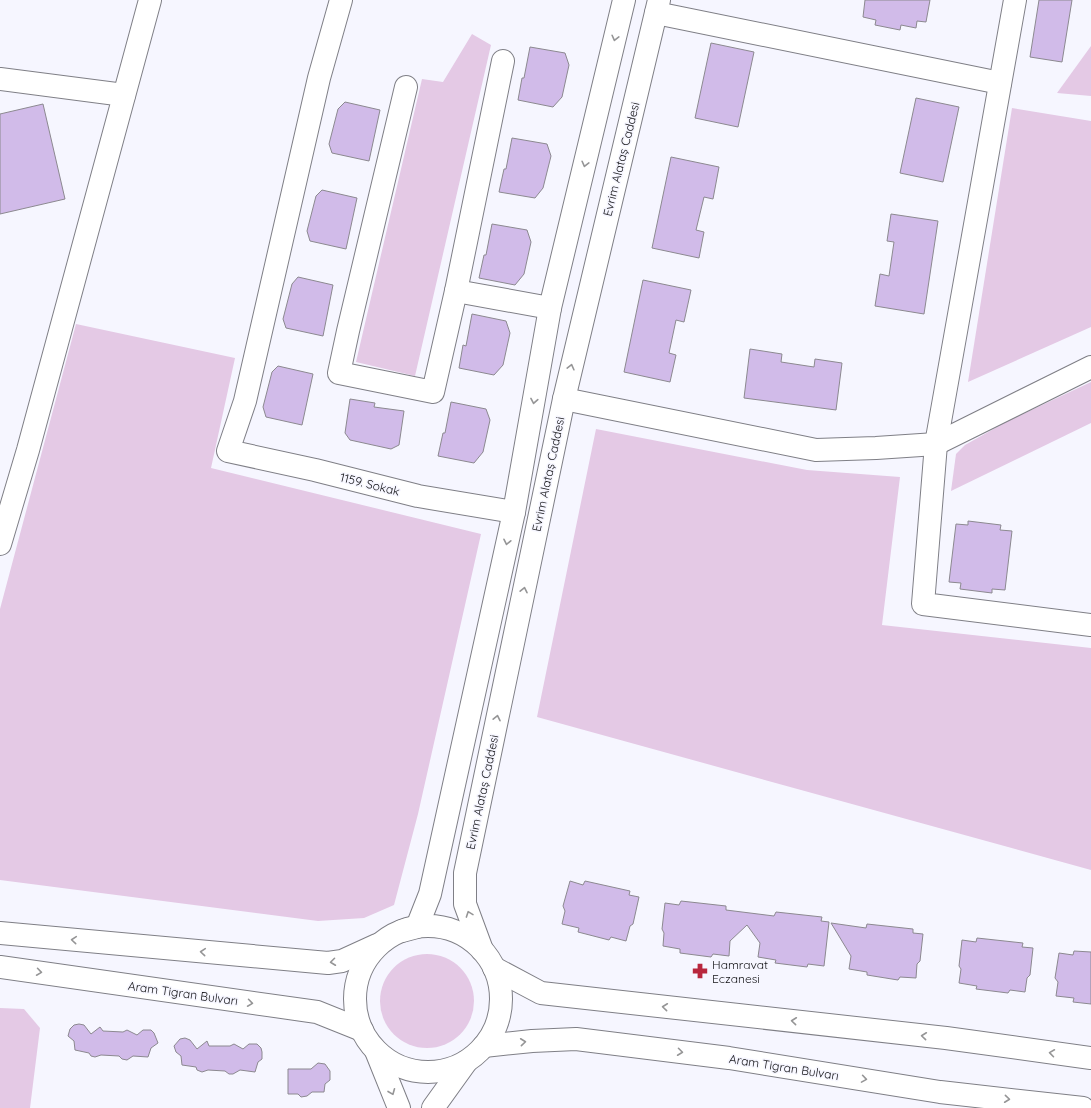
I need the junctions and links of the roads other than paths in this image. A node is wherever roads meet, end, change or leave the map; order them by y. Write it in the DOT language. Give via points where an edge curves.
graph roads {
  1 [pos="150,0"];
  2 [pos="341,0"];
  3 [pos="624,0"];
  4 [pos="1015,0"];
  5 [pos="658,6"];
  6 [pos="503,60"];
  7 [pos="0,79"];
  8 [pos="1000,83"];
  9 [pos="406,87"];
  10 [pos="124,95"];
  11 [pos="456,291"];
  12 [pos="550,308"];
  13 [pos="1091,367"];
  14 [pos="564,398"];
  15 [pos="936,444"];
  16 [pos="5,512"];
  17 [pos="514,512"];
  18 [pos="0,544"];
  19 [pos="1091,625"];
  20 [pos="402,931"];
  21 [pos="0,933"];
  22 [pos="382,942"];
  23 [pos="482,950"];
  24 [pos="0,967"];
  25 [pos="494,968"];
  26 [pos="362,1030"];
  27 [pos="484,1046"];
  28 [pos="376,1051"];
  29 [pos="1091,1058"];
  30 [pos="466,1062"];
  31 [pos="983,1102"];
  32 [pos="399,1108"];
  33 [pos="433,1108"];
  34 [pos="1083,1108"];
  1 -- 10 [label="main road"];
  2 -- 17 [label="main road, 1159. Sokak" via="319,78 244,401 228,451 418,496"];
  3 -- 12 [label="main road, one-way"];
  4 -- 8 [label="main road"];
  5 -- 8 [label="main road"];
  14 -- 5 [label="main road, Evrim Alataş Caddesi, one-way"];
  6 -- 11 [label="main road"];
  7 -- 10 [label="main road"];
  8 -- 15 [label="main road"];
  9 -- 11 [label="main road" via="339,373 433,392"];
  10 -- 16 [label="main road" via="28,450"];
  11 -- 12 [label="main road"];
  12 -- 17 [label="main road, one-way"];
  13 -- 15 [label="main road"];
  14 -- 15 [label="main road" via="816,450"];
  23 -- 14 [label="main road, Evrim Alataş Caddesi, one-way" via="465,904 464,874"];
  15 -- 19 [label="main road" via="923,604"];
  16 -- 18 [label="main road"];
  17 -- 20 [label="main road, one-way" via="430,894 417,927"];
  20 -- 22 [label="main road"];
  20 -- 23 [label="main road" via="423,926 445,928 465,936"];
  22 -- 21 [label="main road, one-way" via="342,961 328,963"];
  22 -- 26 [label="main road" via="366,961 356,983 355,1007"];
  23 -- 25 [label="main road"];
  24 -- 26 [label="main road, Aram Tigran Bulvarı, one-way" via="317,1012"];
  25 -- 27 [label="main road" via="500,988 500,1009 495,1029"];
  29 -- 25 [label="main road, one-way" via="946,1038 541,993"];
  26 -- 28 [label="main road"];
  27 -- 30 [label="main road"];
  27 -- 31 [label="main road, Aram Tigran Bulvarı, one-way" via="576,1039 730,1058 940,1092"];
  28 -- 30 [label="main road" via="396,1065 419,1072 443,1071"];
  28 -- 32 [label="main road, one-way"];
  30 -- 33 [label="main road"];
  31 -- 34 [label="main road, Aram Tigran Bulvarı, one-way"];
}
